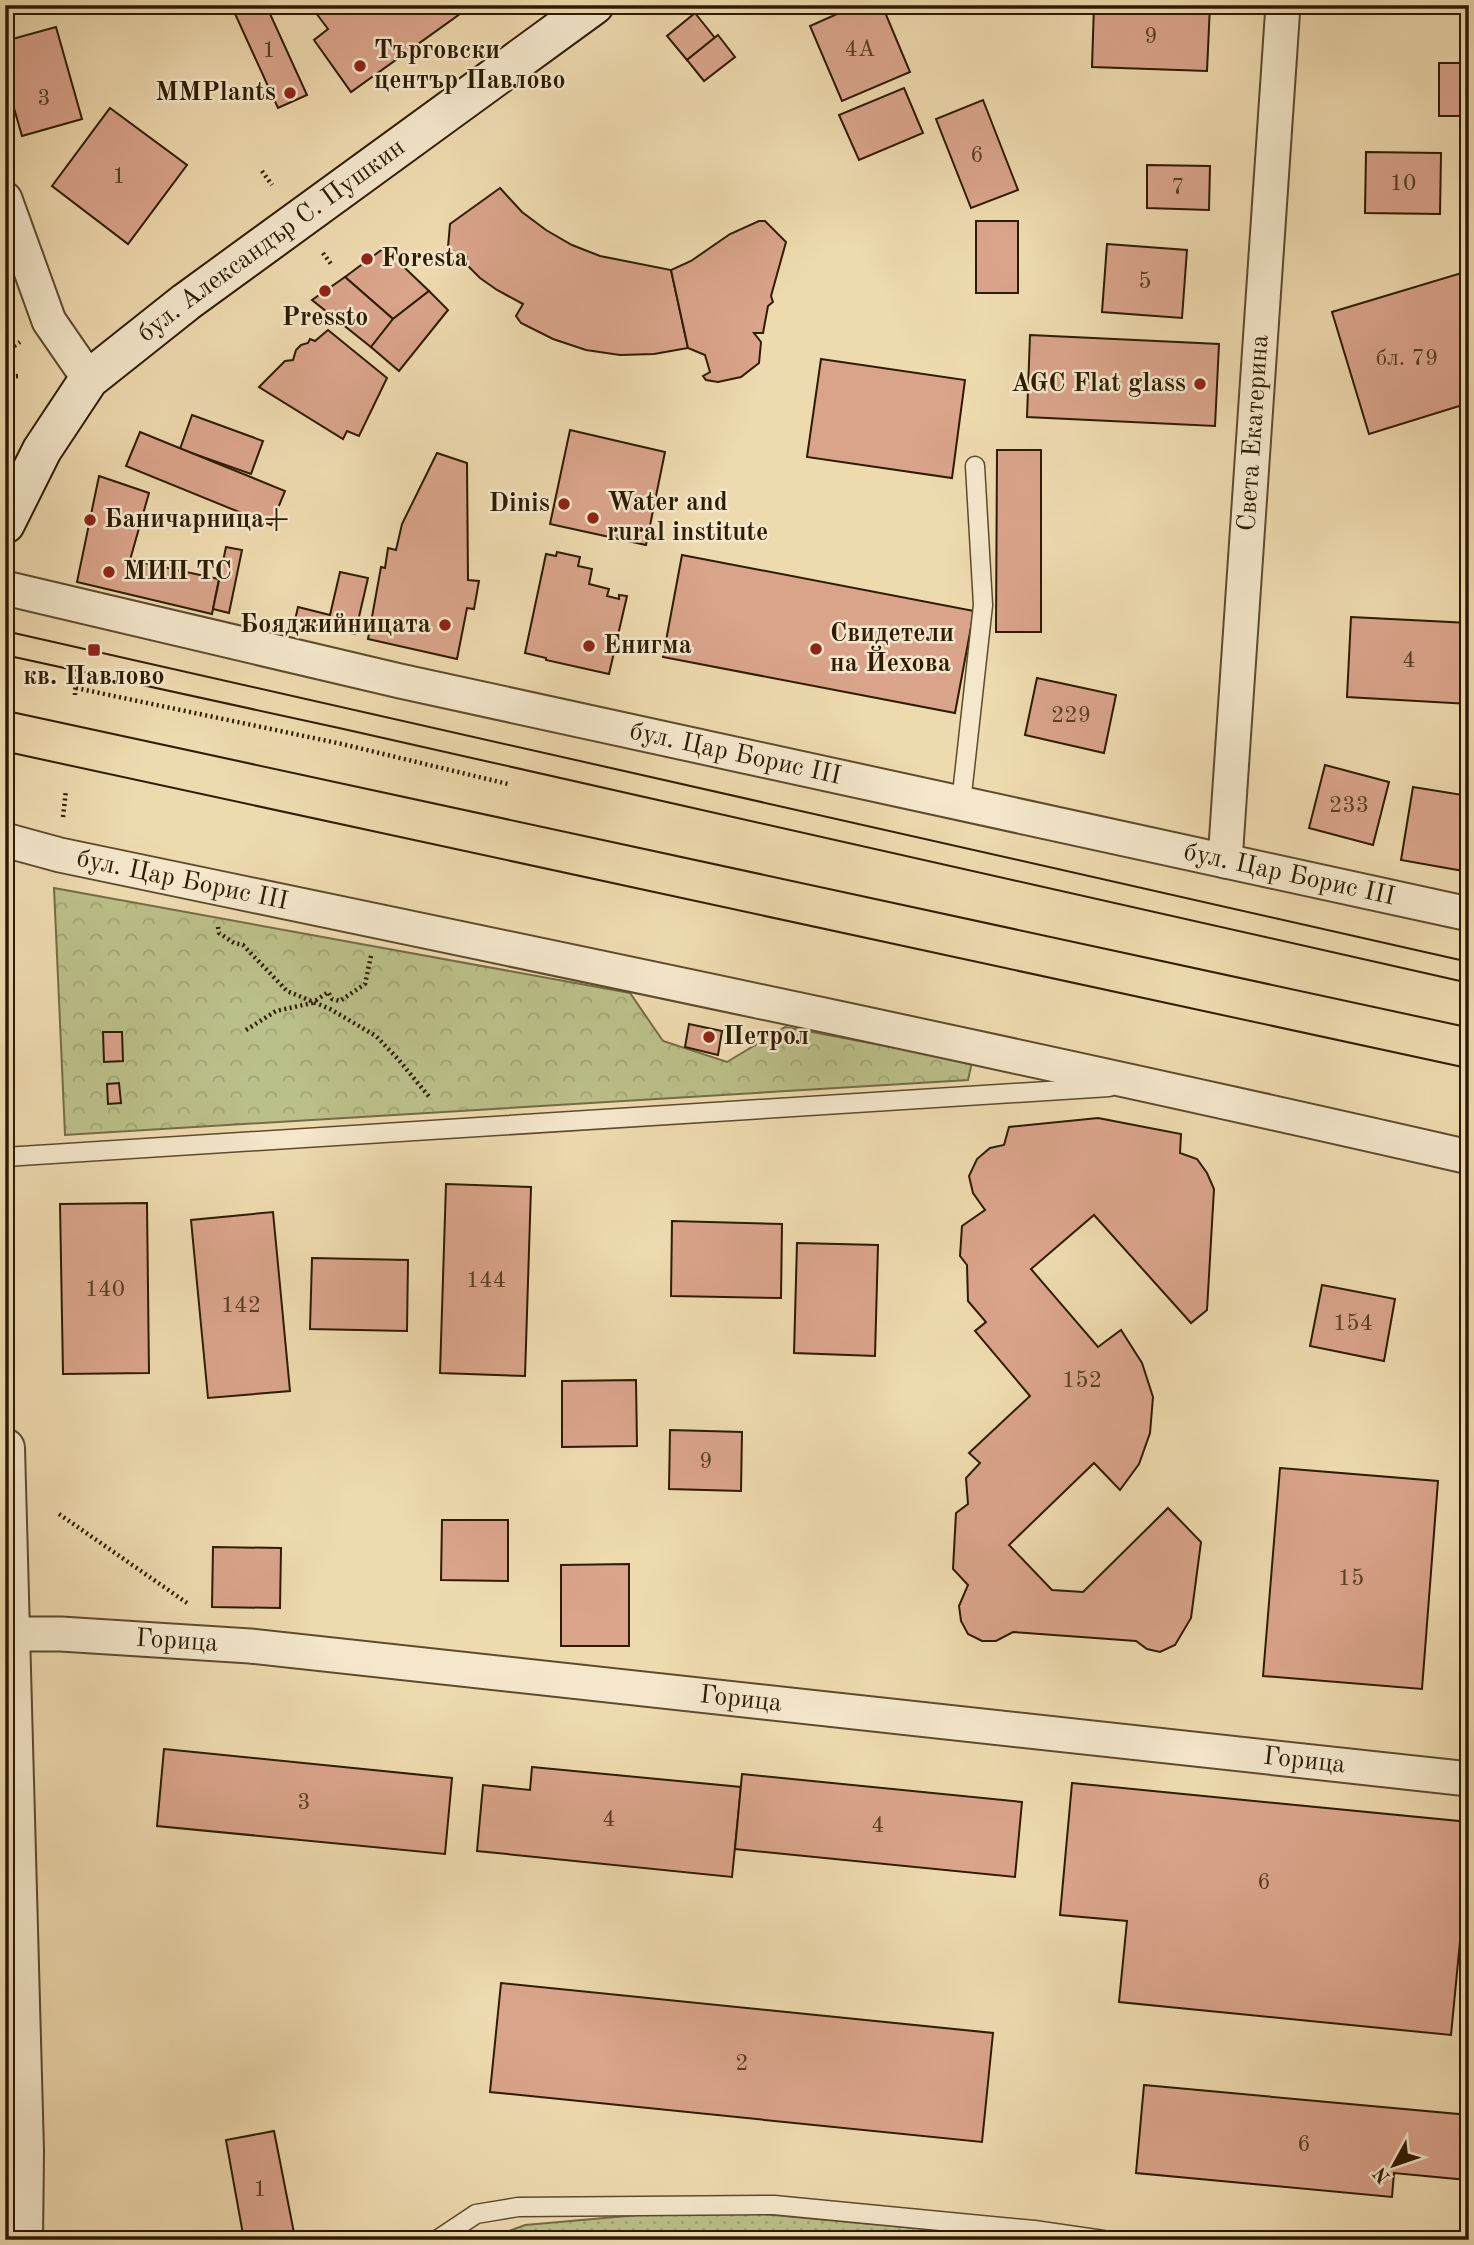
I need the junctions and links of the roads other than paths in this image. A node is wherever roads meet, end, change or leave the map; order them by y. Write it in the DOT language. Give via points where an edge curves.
graph roads {
  1 [pos="594,5"];
  2 [pos="1283,5"];
  3 [pos="5,199"];
  4 [pos="89,379"];
  5 [pos="975,466"];
  6 [pos="5,524"];
  7 [pos="5,588"];
  8 [pos="5,731"];
  9 [pos="961,803"];
  10 [pos="5,840"];
  11 [pos="1225,861"];
  12 [pos="1469,914"];
  13 [pos="1469,1048"];
  14 [pos="1152,1084"];
  15 [pos="5,1157"];
  16 [pos="1469,1157"];
  17 [pos="5,1448"];
  18 [pos="5,1459"];
  19 [pos="11,1634"];
  20 [pos="1469,1779"];
  21 [pos="23,2240"];
  22 [pos="437,2240"];
  23 [pos="1103,2240"];
  1 -- 4 [label="street, бул. Александър С. Пушкин" via="186,302"];
  2 -- 11 [label="street, Света Екатерина"];
  3 -- 4 [label="street" via="49,321"];
  4 -- 6 [label="street, бул. Александър С. Пушкин" via="42,450"];
  5 -- 9 [label="lane" via="983,605"];
  7 -- 9 [label="street, бул. Цар Борис III" via="400,681"];
  8 -- 13 [label="main road"];
  9 -- 11 [label="street, бул. Цар Борис III"];
  10 -- 14 [label="street, бул. Цар Борис III"];
  11 -- 12 [label="street, бул. Цар Борис III"];
  14 -- 15 [label="lane"];
  14 -- 16 [label="street, бул. Цар Борис III"];
  17 -- 18 [label="street"];
  18 -- 19 [label="street"];
  19 -- 20 [label="street, Горица" via="250,1646"];
  19 -- 21 [label="street"];
  22 -- 23 [label="lane" via="476,2214 518,2207 774,2205"];
}
